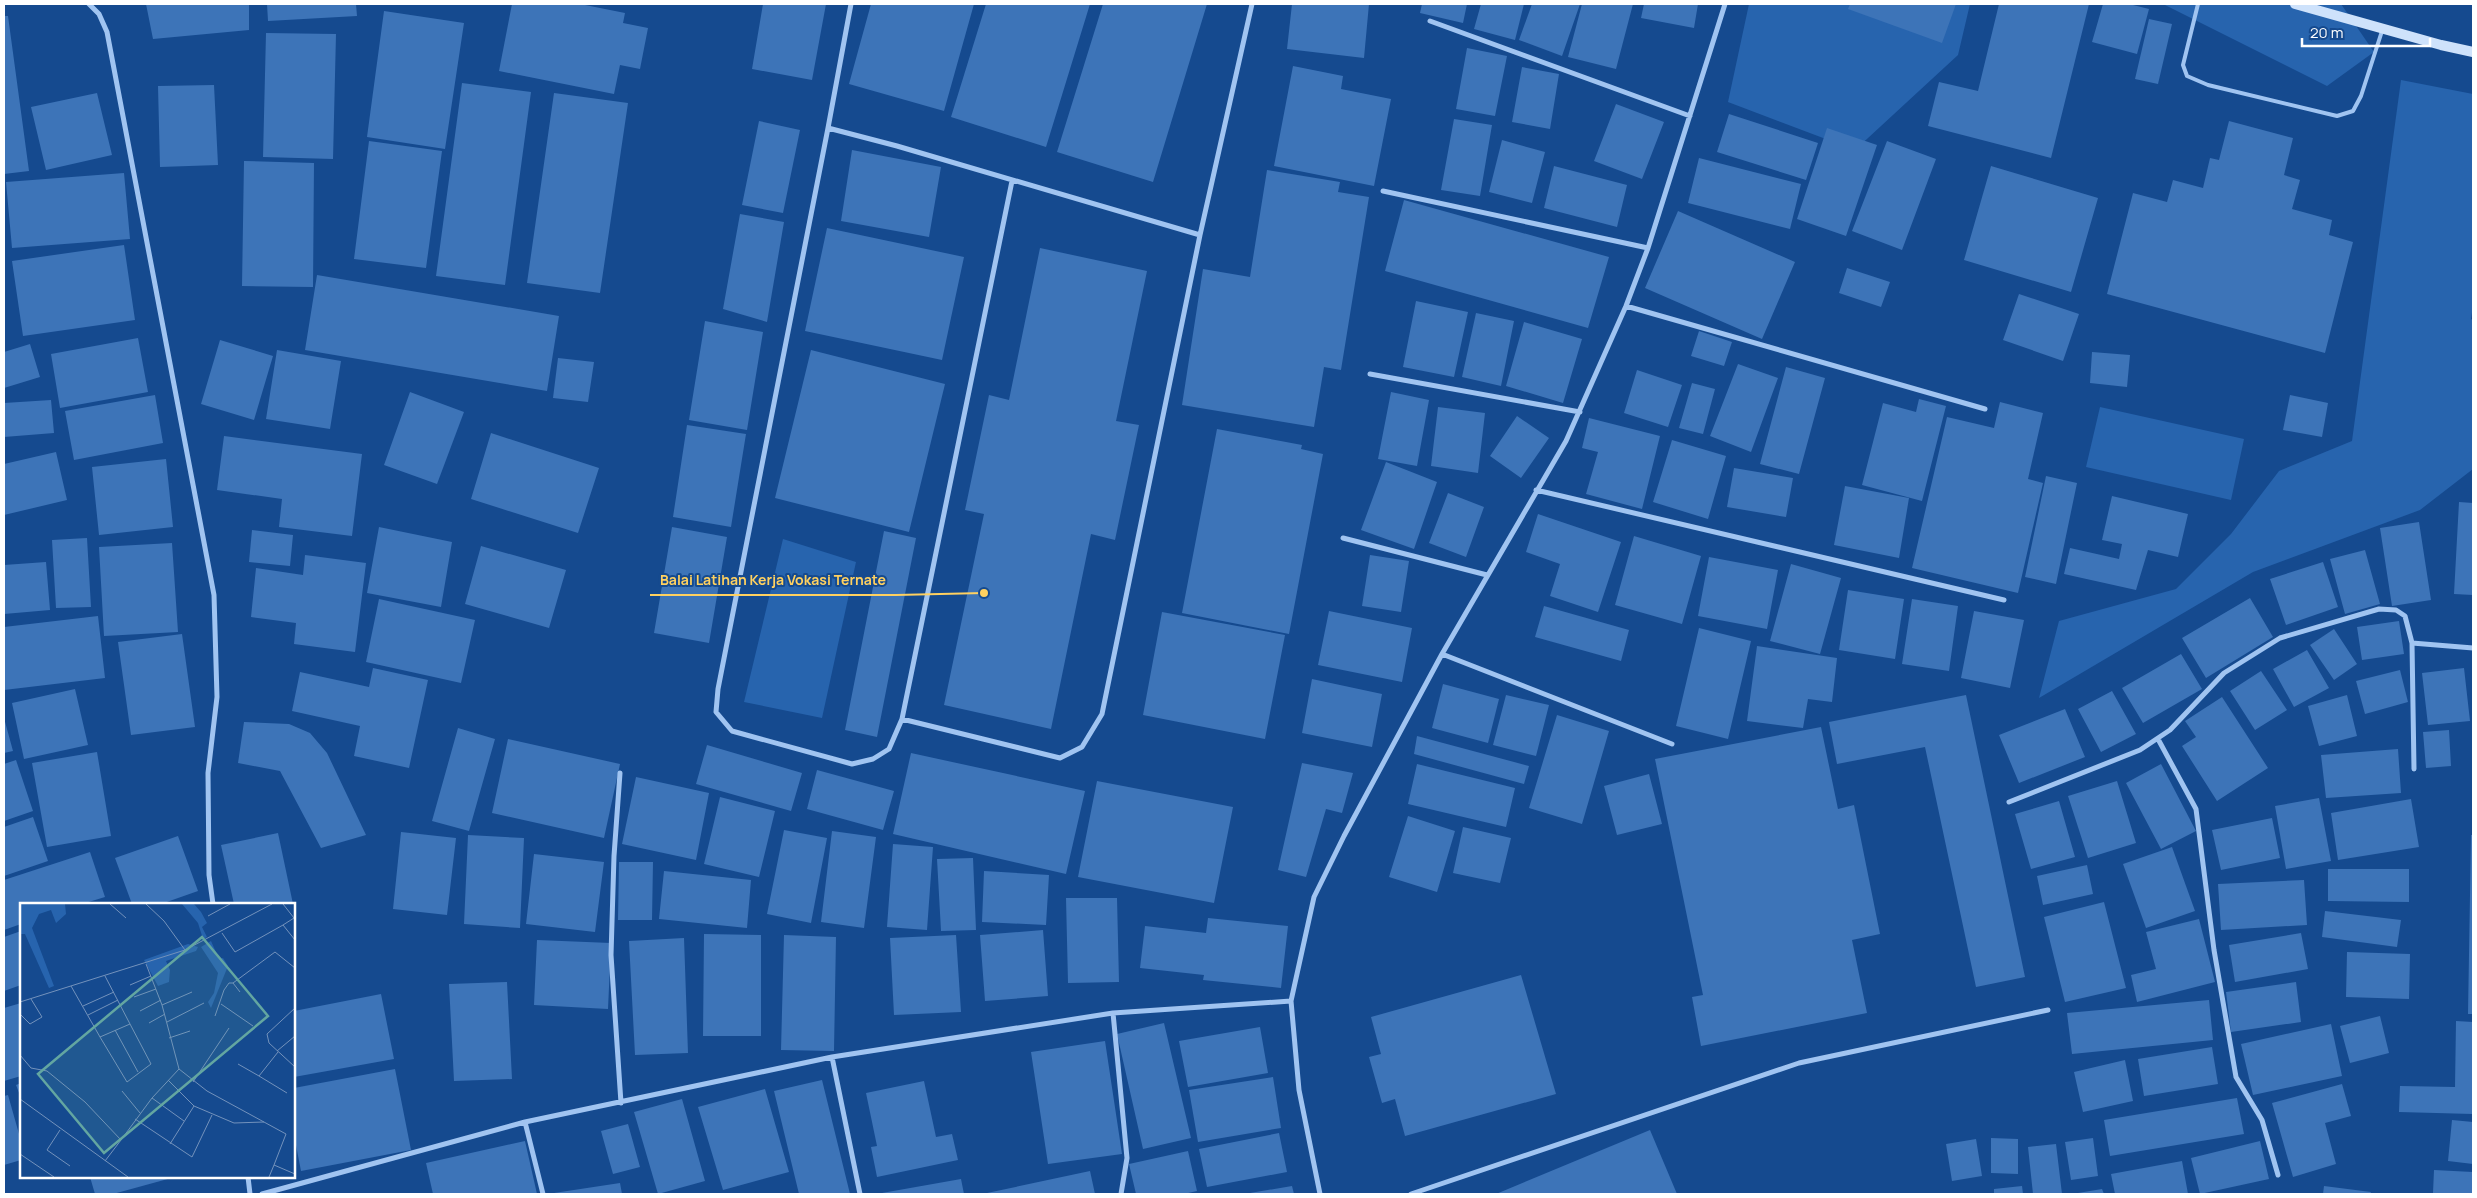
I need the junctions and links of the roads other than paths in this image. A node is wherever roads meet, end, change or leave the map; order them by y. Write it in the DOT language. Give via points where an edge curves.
graph roads {
  1 [pos="89,4"];
  2 [pos="851,4"];
  3 [pos="1252,4"];
  4 [pos="1725,4"];
  5 [pos="2198,4"];
  6 [pos="2295,4"];
  7 [pos="1430,21"];
  8 [pos="2383,29"];
  9 [pos="2473,52"];
  10 [pos="1690,116"];
  11 [pos="828,128"];
  12 [pos="1012,181"];
  13 [pos="1383,191"];
  14 [pos="1200,236"];
  15 [pos="1648,248"];
  16 [pos="1626,306"];
  17 [pos="1370,374"];
  18 [pos="1985,409"];
  19 [pos="1580,412"];
  20 [pos="1536,490"];
  21 [pos="1343,538"];
  22 [pos="1487,574"];
  23 [pos="2004,600"];
  24 [pos="2412,643"];
  25 [pos="2473,648"];
  26 [pos="1442,654"];
  27 [pos="902,719"];
  28 [pos="2158,739"];
  29 [pos="1672,744"];
  30 [pos="2414,769"];
  31 [pos="620,773"];
  32 [pos="2008,802"];
  33 [pos="212,903"];
  34 [pos="1291,1001"];
  35 [pos="2048,1010"];
  36 [pos="1113,1013"];
  37 [pos="832,1057"];
  38 [pos="620,1103"];
  39 [pos="525,1122"];
  40 [pos="2278,1175"];
  41 [pos="248,1178"];
  42 [pos="250,1194"];
  43 [pos="262,1194"];
  44 [pos="543,1194"];
  45 [pos="860,1194"];
  46 [pos="1121,1194"];
  47 [pos="1320,1194"];
  48 [pos="1411,1194"];
  1 -- 33 [label="street" via="99,14 107,32 214,595 217,697 208,773"];
  2 -- 11 [label="street"];
  3 -- 14 [label="street"];
  4 -- 10 [label="street"];
  5 -- 8 [label="lane" via="2183,65 2187,76 2208,85 2337,116 2352,111 2361,96"];
  6 -- 8 [label="street"];
  7 -- 10 [label="street"];
  8 -- 9 [label="street"];
  10 -- 15 [label="street"];
  11 -- 12 [label="street"];
  11 -- 27 [label="street" via="716,712 732,731 852,764 873,759 890,749"];
  12 -- 14 [label="street"];
  12 -- 27 [label="street"];
  13 -- 15 [label="street"];
  14 -- 27 [label="street" via="1102,714 1082,746 1060,758"];
  15 -- 16 [label="street"];
  16 -- 18 [label="street"];
  16 -- 19 [label="street"];
  17 -- 19 [label="street"];
  19 -- 20 [label="street"];
  20 -- 22 [label="street"];
  20 -- 23 [label="street"];
  21 -- 22 [label="street"];
  22 -- 26 [label="street"];
  24 -- 25 [label="street"];
  24 -- 28 [label="street" via="2406,616 2396,610 2379,609 2280,638 2224,672"];
  24 -- 30 [label="street"];
  26 -- 29 [label="street"];
  26 -- 34 [label="street" via="1314,897"];
  28 -- 32 [label="street" via="2140,750"];
  28 -- 40 [label="street" via="2196,809 2214,950 2236,1077 2262,1120"];
  31 -- 38 [label="street" via="611,955"];
  34 -- 36 [label="street"];
  34 -- 47 [label="street" via="1299,1090"];
  35 -- 48 [label="street" via="1798,1063"];
  36 -- 37 [label="street"];
  36 -- 46 [label="street" via="1127,1158"];
  37 -- 38 [label="street"];
  37 -- 45 [label="street"];
  38 -- 39 [label="street"];
  39 -- 43 [label="street"];
  39 -- 44 [label="street"];
  41 -- 42 [label="street"];
}
